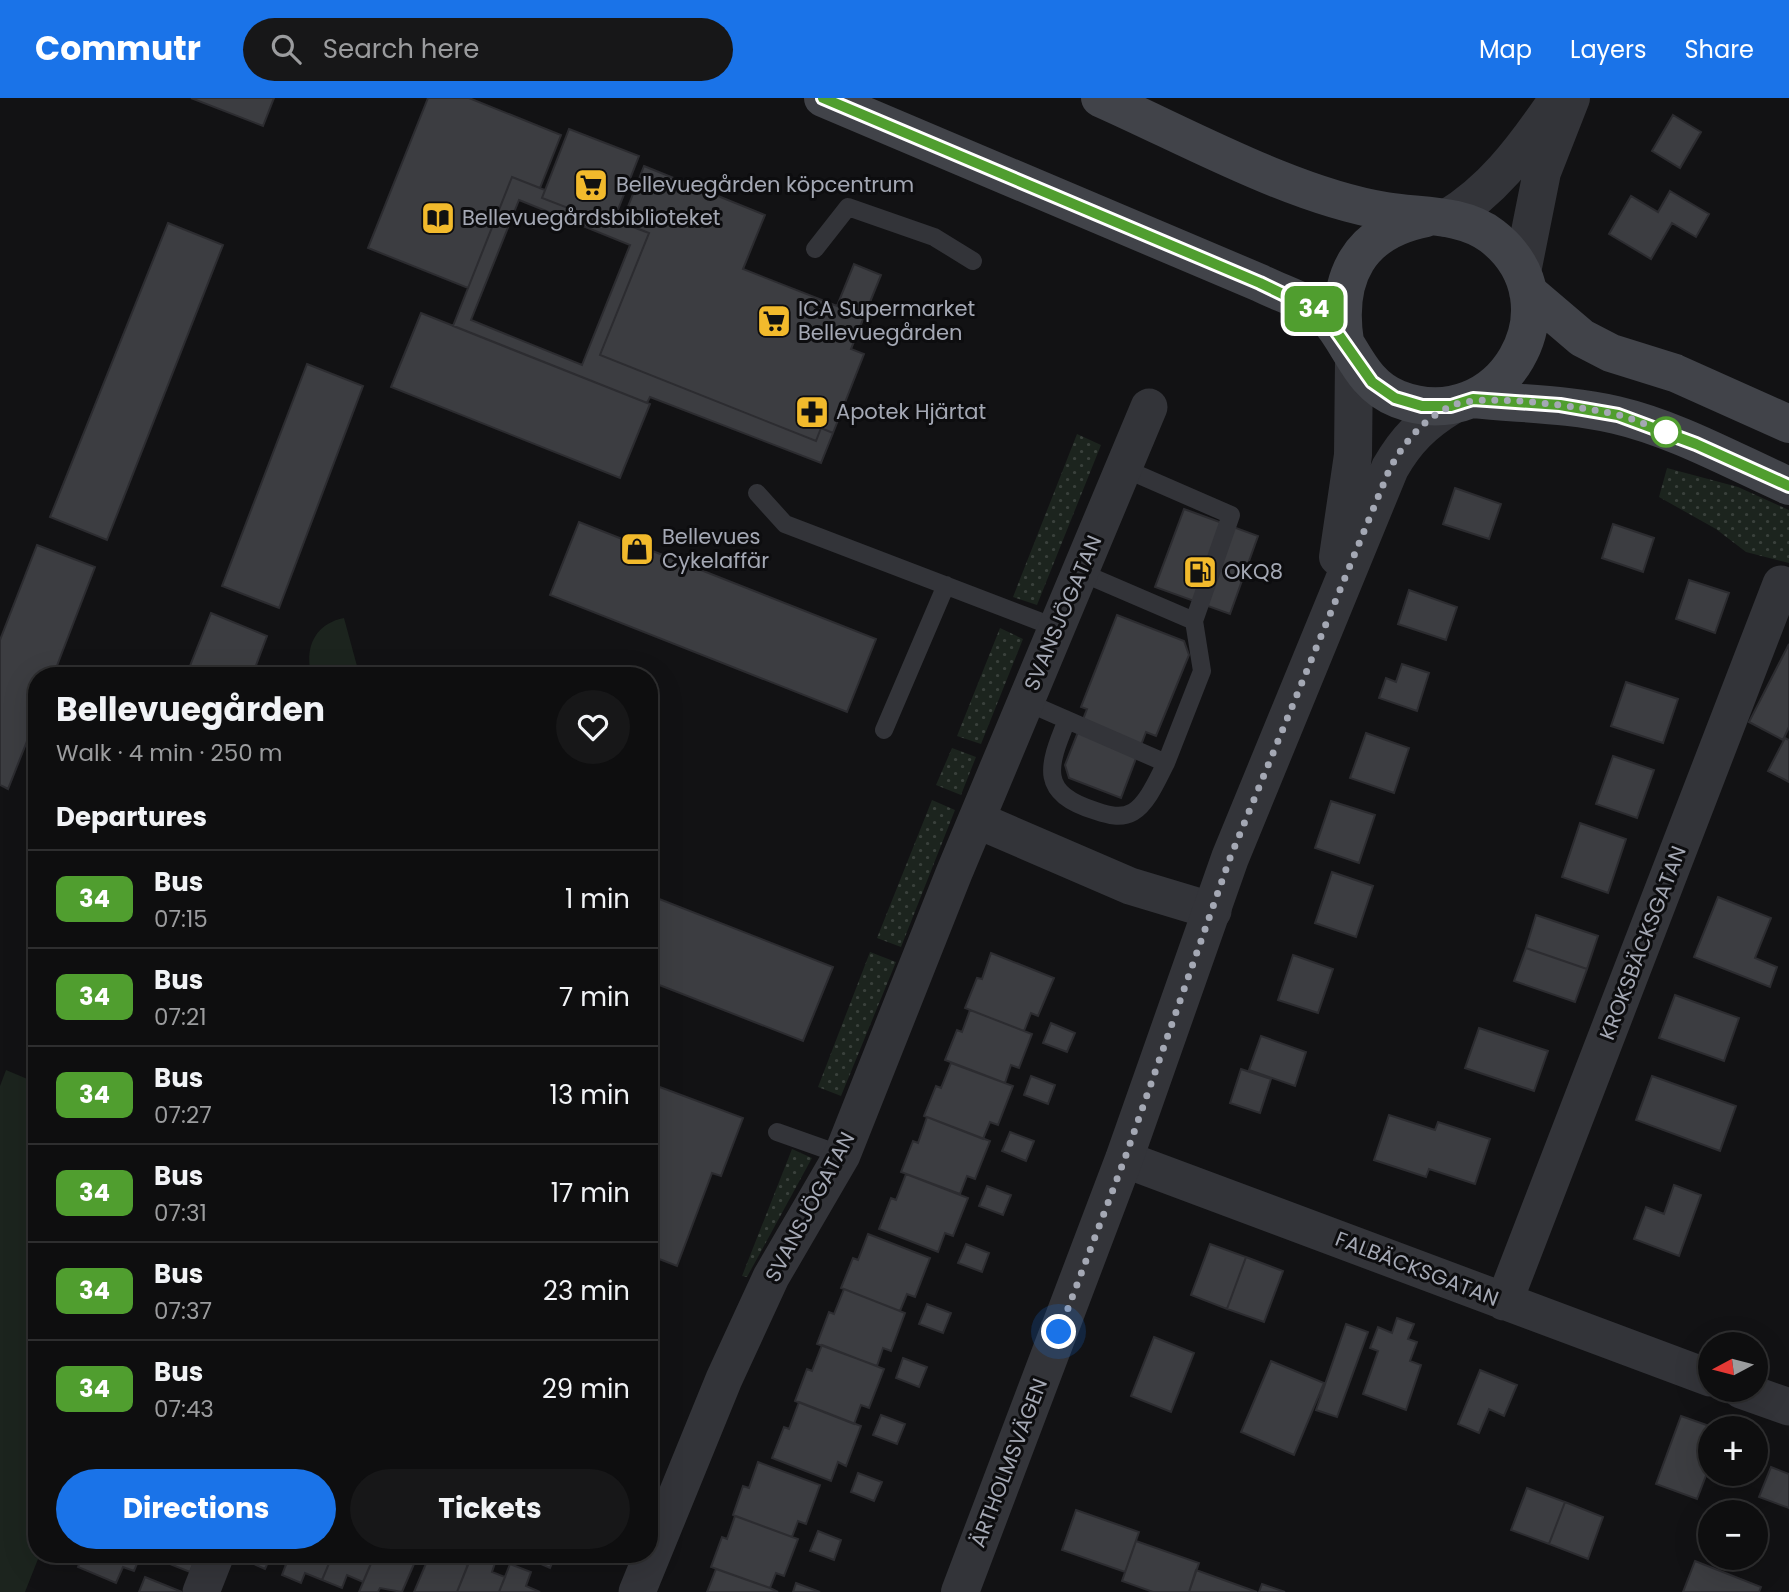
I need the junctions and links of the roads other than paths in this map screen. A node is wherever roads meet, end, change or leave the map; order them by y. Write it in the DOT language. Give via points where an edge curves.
graph roads {
  1 [pos="823,98"];
  2 [pos="1100,98"];
  3 [pos="1559,98"];
  4 [pos="1571,98"];
  5 [pos="1439,217"];
  6 [pos="815,249"];
  7 [pos="973,261"];
  8 [pos="1525,282"];
  9 [pos="1349,351"];
  10 [pos="1462,402"];
  11 [pos="1149,407"];
  12 [pos="1789,424"];
  13 [pos="1123,468"];
  14 [pos="1789,486"];
  15 [pos="757,493"];
  16 [pos="1080,572"];
  17 [pos="946,585"];
  18 [pos="1785,587"];
  19 [pos="1194,621"];
  20 [pos="1056,628"];
  21 [pos="1326,628"];
  22 [pos="1026,702"];
  23 [pos="1067,720"];
  24 [pos="884,730"];
  25 [pos="1166,763"];
  26 [pos="977,820"];
  27 [pos="1213,911"];
  28 [pos="777,1132"];
  29 [pos="842,1155"];
  30 [pos="1125,1158"];
  31 [pos="1504,1302"];
  32 [pos="1698,1374"];
  33 [pos="1768,1400"];
  34 [pos="1789,1407"];
  35 [pos="658,1528"];
  36 [pos="212,1563"];
  37 [pos="645,1563"];
  38 [pos="969,1589"];
  39 [pos="201,1592"];
  40 [pos="636,1592"];
  1 -- 9 [label="main road" via="1260,283 1324,314"];
  2 -- 5 [label="main road" via="1332,198 1384,211"];
  3 -- 5 [label="street" via="1502,173 1469,205"];
  4 -- 8 [label="street" via="1539,181"];
  5 -- 8 [label="main road" via="1470,224 1491,235 1509,252"];
  5 -- 9 [label="main road" via="1403,223 1377,237 1357,258 1345,284 1341,313"];
  6 -- 7 [label="lane" via="848,206 934,237"];
  8 -- 10 [label="main road" via="1530,318 1525,344 1513,367 1495,386"];
  8 -- 12 [label="main road" via="1582,338"];
  9 -- 10 [label="main road" via="1372,382 1395,398 1422,406"];
  9 -- 21 [label="street, ÄRTHOLMSVÄGEN" via="1353,455"];
  10 -- 14 [label="main road" via="1560,405 1618,415"];
  10 -- 21 [label="street, ÄRTHOLMSVÄGEN" via="1423,424 1390,468"];
  11 -- 13 [label="street, SVANSJÖGATAN"];
  13 -- 16 [label="street, SVANSJÖGATAN"];
  13 -- 19 [label="lane" via="1231,515"];
  15 -- 17 [label="lane" via="785,524"];
  16 -- 19 [label="lane"];
  16 -- 20 [label="street, SVANSJÖGATAN"];
  17 -- 20 [label="lane"];
  17 -- 24 [label="lane"];
  18 -- 31 [label="street, KROKSBÄCKSGATAN"];
  19 -- 25 [label="lane" via="1202,671"];
  20 -- 22 [label="street, SVANSJÖGATAN"];
  21 -- 27 [label="street, ÄRTHOLMSVÄGEN" via="1230,858"];
  22 -- 23 [label="lane"];
  22 -- 26 [label="street, SVANSJÖGATAN"];
  23 -- 25 [label="lane"];
  23 -- 25 [label="lane" via="1052,771 1058,792 1071,803 1114,817 1133,812"];
  26 -- 27 [label="street" via="1130,886"];
  26 -- 29 [label="street, SVANSJÖGATAN"];
  27 -- 30 [label="street, ÄRTHOLMSVÄGEN"];
  28 -- 29 [label="lane"];
  29 -- 35 [label="street, SVANSJÖGATAN" via="771,1277"];
  30 -- 31 [label="street, FALBÄCKSGATAN"];
  30 -- 38 [label="street, ÄRTHOLMSVÄGEN"];
  31 -- 32 [label="street, FALBÄCKSGATAN"];
  33 -- 34 [label="street"];
  36 -- 39 [label="street"];
  37 -- 40 [label="street, SVANSJÖGATAN"];
}
